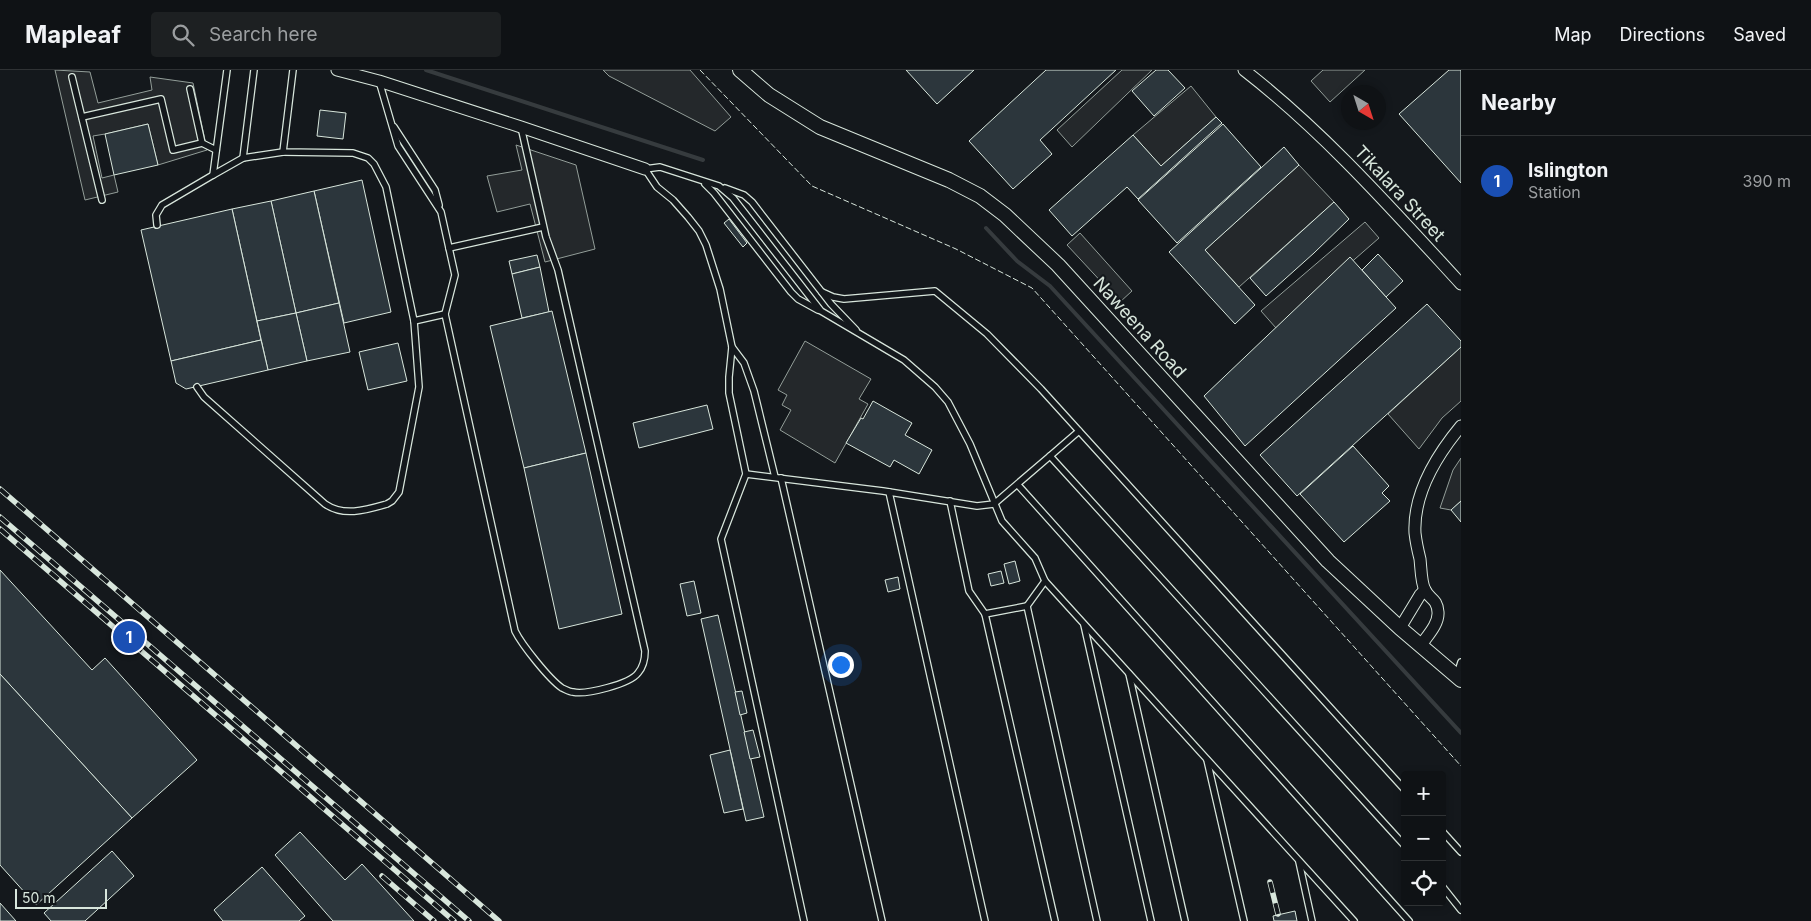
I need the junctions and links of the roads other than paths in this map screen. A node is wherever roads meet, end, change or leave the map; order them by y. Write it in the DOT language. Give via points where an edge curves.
graph roads {
  1 [pos="227,70"];
  2 [pos="254,70"];
  3 [pos="293,70"];
  4 [pos="336,70"];
  5 [pos="740,70"];
  6 [pos="1244,70"];
  7 [pos="72,78"];
  8 [pos="379,82"];
  9 [pos="190,89"];
  10 [pos="82,117"];
  11 [pos="391,121"];
  12 [pos="521,127"];
  13 [pos="202,143"];
  14 [pos="216,150"];
  15 [pos="283,152"];
  16 [pos="243,158"];
  17 [pos="645,169"];
  18 [pos="213,175"];
  19 [pos="697,179"];
  20 [pos="719,186"];
  21 [pos="102,200"];
  22 [pos="441,212"];
  23 [pos="157,225"];
  24 [pos="543,226"];
  25 [pos="449,248"];
  26 [pos="1461,284"];
  27 [pos="822,292"];
  28 [pos="445,314"];
  29 [pos="828,316"];
  30 [pos="414,321"];
  31 [pos="865,338"];
  32 [pos="732,347"];
  33 [pos="197,387"];
  34 [pos="1461,426"];
  35 [pos="1079,430"];
  36 [pos="1050,456"];
  37 [pos="746,474"];
  38 [pos="778,477"];
  39 [pos="1018,485"];
  40 [pos="889,492"];
  41 [pos="950,501"];
  42 [pos="994,504"];
  43 [pos="1045,581"];
  44 [pos="1425,590"];
  45 [pos="1027,606"];
  46 [pos="985,614"];
  47 [pos="1083,623"];
  48 [pos="1400,628"];
  49 [pos="1421,645"];
  50 [pos="1461,662"];
  51 [pos="1128,673"];
  52 [pos="1459,678"];
  53 [pos="1207,760"];
  54 [pos="1401,786"];
  55 [pos="1446,835"];
  56 [pos="1401,842"];
  57 [pos="1461,852"];
  58 [pos="1298,860"];
  59 [pos="1446,891"];
  60 [pos="1461,910"];
  61 [pos="804,921"];
  62 [pos="882,921"];
  63 [pos="985,921"];
  64 [pos="1054,921"];
  65 [pos="1097,921"];
  66 [pos="1151,921"];
  67 [pos="1185,921"];
  68 [pos="1244,921"];
  69 [pos="1312,921"];
  70 [pos="1354,921"];
  71 [pos="1409,921"];
  1 -- 14 [label="lane"];
  2 -- 16 [label="lane"];
  3 -- 15 [label="lane"];
  4 -- 8 [label="street"];
  5 -- 48 [label="street, Naweena Road" via="769,95 820,127 949,180 1005,214 1058,265 1328,561"];
  6 -- 26 [label="street, Tikalara Street" via="1307,123 1365,179"];
  7 -- 10 [label="lane"];
  8 -- 11 [label="lane"];
  8 -- 12 [label="street"];
  9 -- 13 [label="lane"];
  10 -- 13 [label="lane" via="161,99 173,150"];
  10 -- 21 [label="lane"];
  11 -- 22 [label="lane" via="435,190"];
  11 -- 22 [label="lane" via="398,146"];
  12 -- 17 [label="street"];
  12 -- 24 [label="lane"];
  13 -- 14 [label="lane"];
  14 -- 18 [label="lane"];
  15 -- 16 [label="lane"];
  15 -- 30 [label="lane" via="353,153 368,158 374,164 386,188"];
  16 -- 18 [label="lane"];
  17 -- 19 [label="lane" via="660,168"];
  17 -- 32 [label="lane" via="657,187 688,217 706,245 720,289"];
  18 -- 23 [label="lane" via="162,205 156,215"];
  19 -- 20 [label="lane"];
  19 -- 29 [label="lane" via="710,188 798,299"];
  20 -- 27 [label="lane" via="748,198"];
  20 -- 29 [label="lane" via="730,194 812,301"];
  22 -- 25 [label="lane"];
  24 -- 25 [label="lane"];
  24 -- 28 [label="lane" via="558,270 645,651 644,664 625,683 572,692 555,682 519,638 513,623"];
  25 -- 28 [label="lane" via="455,275"];
  27 -- 31 [label="lane"];
  27 -- 35 [label="lane" via="844,299 935,291 987,334"];
  28 -- 30 [label="lane"];
  29 -- 31 [label="lane"];
  30 -- 33 [label="lane" via="419,388 401,487 396,497 386,504 350,512 331,508 204,397"];
  31 -- 42 [label="lane" via="904,360 948,402 970,444"];
  32 -- 37 [label="lane" via="729,393"];
  32 -- 38 [label="lane" via="747,370"];
  34 -- 44 [label="street" via="1443,448 1426,478 1418,510 1415,532"];
  35 -- 36 [label="lane"];
  35 -- 54 [label="lane"];
  36 -- 39 [label="lane"];
  36 -- 56 [label="lane"];
  37 -- 38 [label="lane"];
  37 -- 61 [label="lane" via="721,539"];
  38 -- 40 [label="lane"];
  38 -- 62 [label="lane"];
  39 -- 42 [label="lane"];
  39 -- 71 [label="lane"];
  40 -- 41 [label="lane"];
  40 -- 63 [label="lane"];
  41 -- 42 [label="lane" via="977,506"];
  41 -- 46 [label="lane" via="969,590"];
  42 -- 43 [label="lane" via="1002,521 1035,558"];
  43 -- 45 [label="lane"];
  43 -- 47 [label="lane"];
  44 -- 48 [label="street"];
  44 -- 49 [label="street" via="1435,600 1438,618"];
  45 -- 46 [label="lane"];
  45 -- 65 [label="lane"];
  46 -- 64 [label="lane"];
  47 -- 51 [label="lane"];
  47 -- 66 [label="lane"];
  48 -- 49 [label="street, Naweena Road"];
  49 -- 52 [label="street, Naweena Road"];
  50 -- 52 [label="lane"];
  51 -- 53 [label="lane"];
  51 -- 67 [label="lane"];
  53 -- 58 [label="lane"];
  53 -- 68 [label="lane"];
  55 -- 57 [label="lane"];
  58 -- 69 [label="lane"];
  58 -- 70 [label="lane"];
  59 -- 60 [label="lane"];
}
